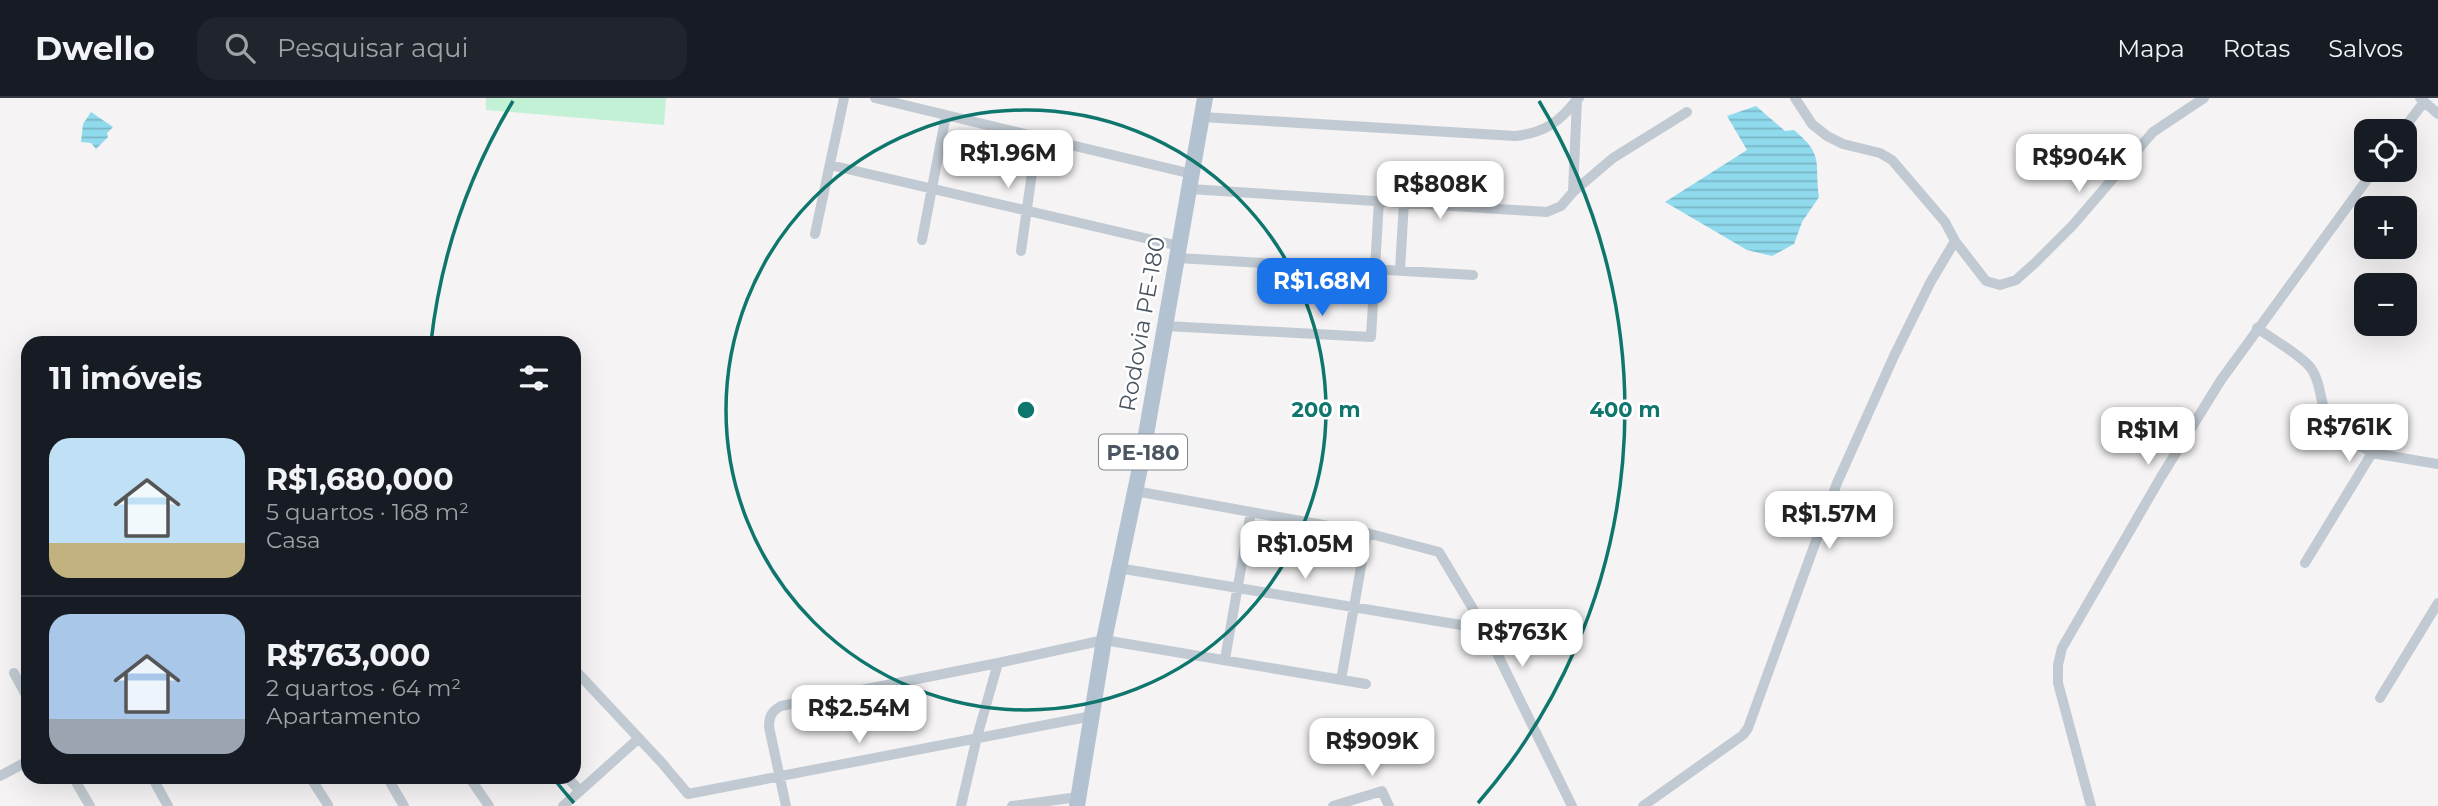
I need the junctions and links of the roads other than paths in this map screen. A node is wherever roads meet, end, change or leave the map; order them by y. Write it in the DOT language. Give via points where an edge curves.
graph roads {
  1 [pos="844,98"];
  2 [pos="875,98"];
  3 [pos="1205,98"];
  4 [pos="1795,98"];
  5 [pos="2204,98"];
  6 [pos="1578,99"];
  7 [pos="2422,100"];
  8 [pos="1687,112"];
  9 [pos="2438,114"];
  10 [pos="946,115"];
  11 [pos="1202,117"];
  12 [pos="2410,119"];
  13 [pos="1037,137"];
  14 [pos="830,165"];
  15 [pos="1191,182"];
  16 [pos="2365,182"];
  17 [pos="933,188"];
  18 [pos="1573,192"];
  19 [pos="1379,200"];
  20 [pos="1404,202"];
  21 [pos="1028,211"];
  22 [pos="815,234"];
  23 [pos="922,240"];
  24 [pos="1955,241"];
  25 [pos="1021,251"];
  26 [pos="1178,252"];
  27 [pos="1375,268"];
  28 [pos="1400,270"];
  29 [pos="1473,275"];
  30 [pos="1166,326"];
  31 [pos="2257,328"];
  32 [pos="2372,453"];
  33 [pos="2438,464"];
  34 [pos="1135,491"];
  35 [pos="1251,512"];
  36 [pos="1367,533"];
  37 [pos="2305,564"];
  38 [pos="1118,568"];
  39 [pos="1237,586"];
  40 [pos="2438,603"];
  41 [pos="1355,606"];
  42 [pos="1485,629"];
  43 [pos="1104,640"];
  44 [pos="1225,659"];
  45 [pos="998,663"];
  46 [pos="14,673"];
  47 [pos="581,677"];
  48 [pos="1341,680"];
  49 [pos="1366,684"];
  50 [pos="21,686"];
  51 [pos="2380,698"];
  52 [pos="1092,716"];
  53 [pos="977,737"];
  54 [pos="638,739"];
  55 [pos="21,765"];
  56 [pos="0,776"];
  57 [pos="780,777"];
  58 [pos="77,784"];
  59 [pos="156,784"];
  60 [pos="314,784"];
  61 [pos="391,784"];
  62 [pos="474,784"];
  63 [pos="574,784"];
  64 [pos="580,791"];
  65 [pos="1078,801"];
  66 [pos="328,805"];
  67 [pos="90,806"];
  68 [pos="169,806"];
  69 [pos="404,806"];
  70 [pos="489,806"];
  71 [pos="563,806"];
  72 [pos="786,806"];
  73 [pos="961,806"];
  74 [pos="1012,806"];
  75 [pos="1333,806"];
  76 [pos="1389,806"];
  77 [pos="1572,806"];
  78 [pos="1643,806"];
  79 [pos="2091,806"];
  1 -- 14 [label="street"];
  2 -- 10 [label="street"];
  3 -- 11 [label="main road, Rodovia PE-180 / PE-180"];
  4 -- 24 [label="street" via="1812,124 1827,136 1892,160 1945,222"];
  5 -- 24 [label="street" via="2153,132 2073,225 2009,284 1986,281"];
  6 -- 11 [label="street" via="1545,129 1515,135"];
  6 -- 18 [label="street"];
  7 -- 9 [label="street"];
  7 -- 12 [label="street"];
  8 -- 18 [label="street" via="1613,158"];
  10 -- 13 [label="street"];
  10 -- 17 [label="street"];
  11 -- 15 [label="main road, Rodovia PE-180 / PE-180"];
  13 -- 15 [label="street"];
  13 -- 21 [label="street"];
  14 -- 17 [label="street"];
  14 -- 22 [label="street"];
  15 -- 19 [label="street"];
  15 -- 26 [label="main road, Rodovia PE-180 / PE-180"];
  16 -- 31 [label="street"];
  17 -- 21 [label="street"];
  17 -- 23 [label="street"];
  18 -- 20 [label="street" via="1561,206 1540,213"];
  19 -- 20 [label="street"];
  19 -- 27 [label="street"];
  20 -- 28 [label="street"];
  21 -- 25 [label="street"];
  21 -- 26 [label="street"];
  24 -- 78 [label="street" via="1900,344 1837,483 1748,728"];
  26 -- 27 [label="street"];
  26 -- 30 [label="main road, Rodovia PE-180 / PE-180"];
  27 -- 28 [label="street"];
  27 -- 30 [label="street" via="1371,337"];
  28 -- 29 [label="street"];
  30 -- 34 [label="main road, Rodovia PE-180 / PE-180"];
  31 -- 32 [label="street" via="2309,366 2339,438 2361,444"];
  31 -- 79 [label="street" via="2167,466 2062,648 2058,683"];
  32 -- 33 [label="street"];
  32 -- 37 [label="street"];
  34 -- 35 [label="street"];
  34 -- 38 [label="main road, Rodovia PE-180 / PE-180"];
  35 -- 36 [label="street"];
  35 -- 39 [label="street"];
  36 -- 41 [label="street"];
  36 -- 42 [label="street" via="1439,552"];
  38 -- 39 [label="street"];
  38 -- 43 [label="main road, Rodovia PE-180 / PE-180"];
  39 -- 41 [label="street"];
  39 -- 44 [label="street"];
  40 -- 51 [label="street"];
  41 -- 42 [label="street"];
  41 -- 48 [label="street"];
  42 -- 77 [label="street"];
  43 -- 44 [label="street"];
  43 -- 45 [label="street"];
  43 -- 52 [label="main road, Rodovia PE-180 / PE-180"];
  44 -- 48 [label="street"];
  45 -- 53 [label="street"];
  45 -- 57 [label="street" via="781,706 769,720"];
  46 -- 50 [label="street"];
  47 -- 54 [label="street"];
  48 -- 49 [label="street"];
  52 -- 53 [label="street"];
  52 -- 65 [label="main road, Rodovia PE-180 / PE-180"];
  53 -- 57 [label="street"];
  53 -- 73 [label="street"];
  54 -- 57 [label="street" via="688,794"];
  54 -- 64 [label="street"];
  55 -- 56 [label="street"];
  57 -- 72 [label="street"];
  58 -- 67 [label="street"];
  59 -- 68 [label="street"];
  60 -- 66 [label="street"];
  61 -- 69 [label="street"];
  62 -- 70 [label="street"];
  63 -- 64 [label="street"];
  64 -- 71 [label="street"];
  65 -- 74 [label="street"];
  75 -- 76 [label="street" via="1382,791"];
}
